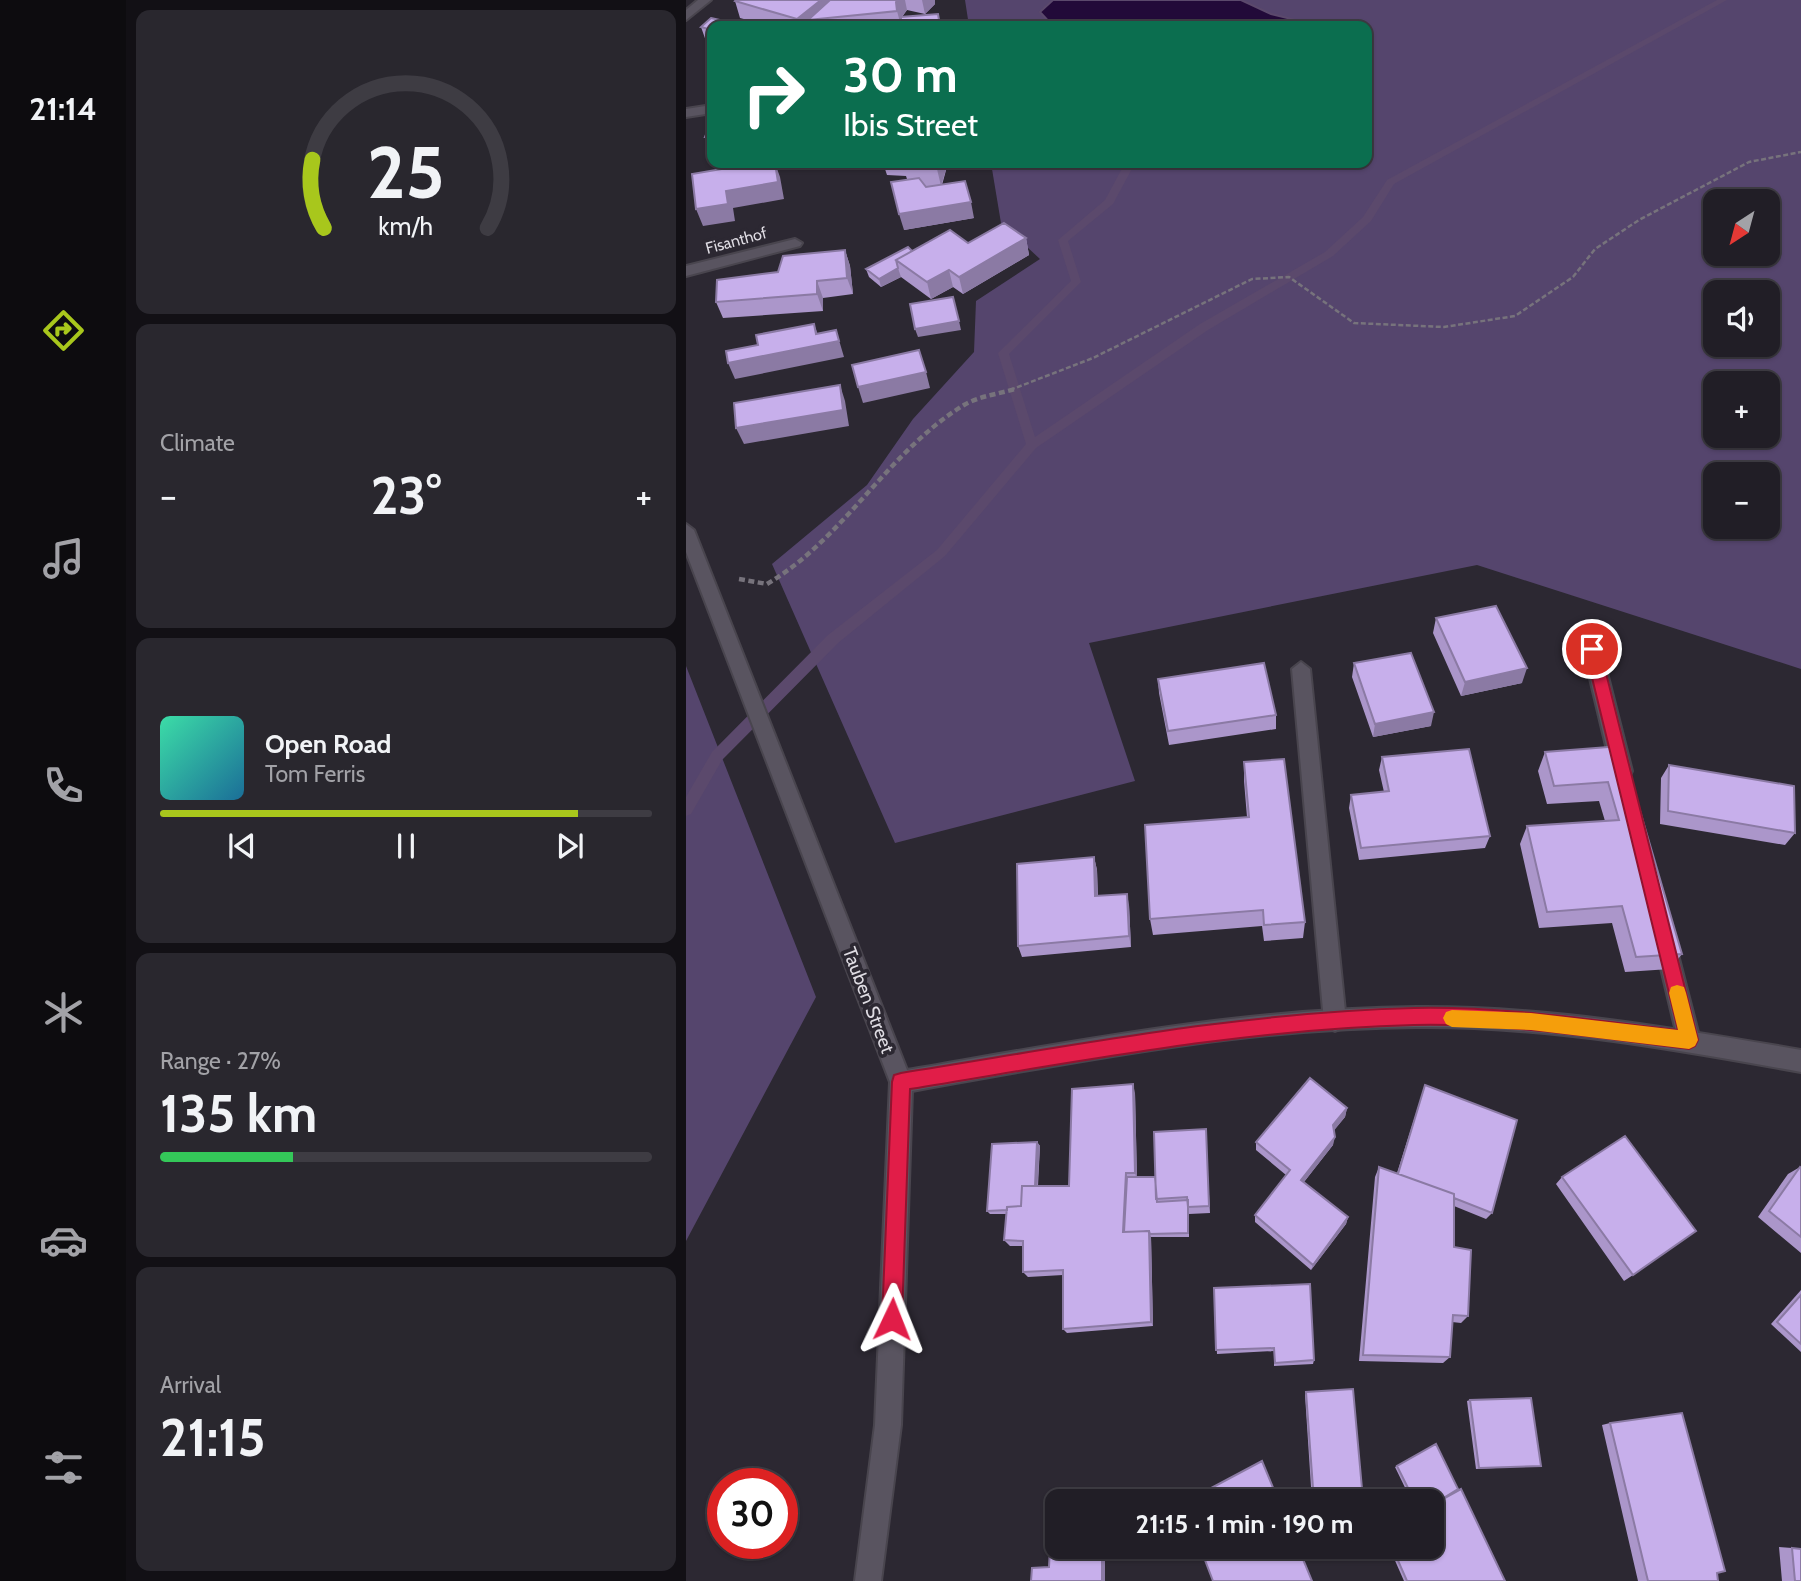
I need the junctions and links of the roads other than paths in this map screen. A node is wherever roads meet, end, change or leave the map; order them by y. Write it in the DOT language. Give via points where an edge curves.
graph roads {
  1 [pos="705,0"];
  2 [pos="686,16"];
  3 [pos="707,110"];
  4 [pos="686,113"];
  5 [pos="795,243"];
  6 [pos="686,271"];
  7 [pos="686,530"];
  8 [pos="1592,649"];
  9 [pos="1301,669"];
  10 [pos="1626,784"];
  11 [pos="1659,919"];
  12 [pos="1335,1021"];
  13 [pos="1689,1040"];
  14 [pos="1801,1061"];
  15 [pos="901,1082"];
  16 [pos="868,1581"];
  1 -- 2 [label="street"];
  3 -- 4 [label="street"];
  5 -- 6 [label="street, Fisanthof"];
  7 -- 15 [label="street, Tauben Street"];
  8 -- 10 [label="street"];
  9 -- 12 [label="street"];
  11 -- 13 [label="street"];
  12 -- 13 [label="street" via="1416,1017 1531,1021"];
  12 -- 15 [label="street" via="1203,1034"];
  13 -- 14 [label="street"];
  15 -- 16 [label="street, Tauben Street" via="888,1425"];
}
